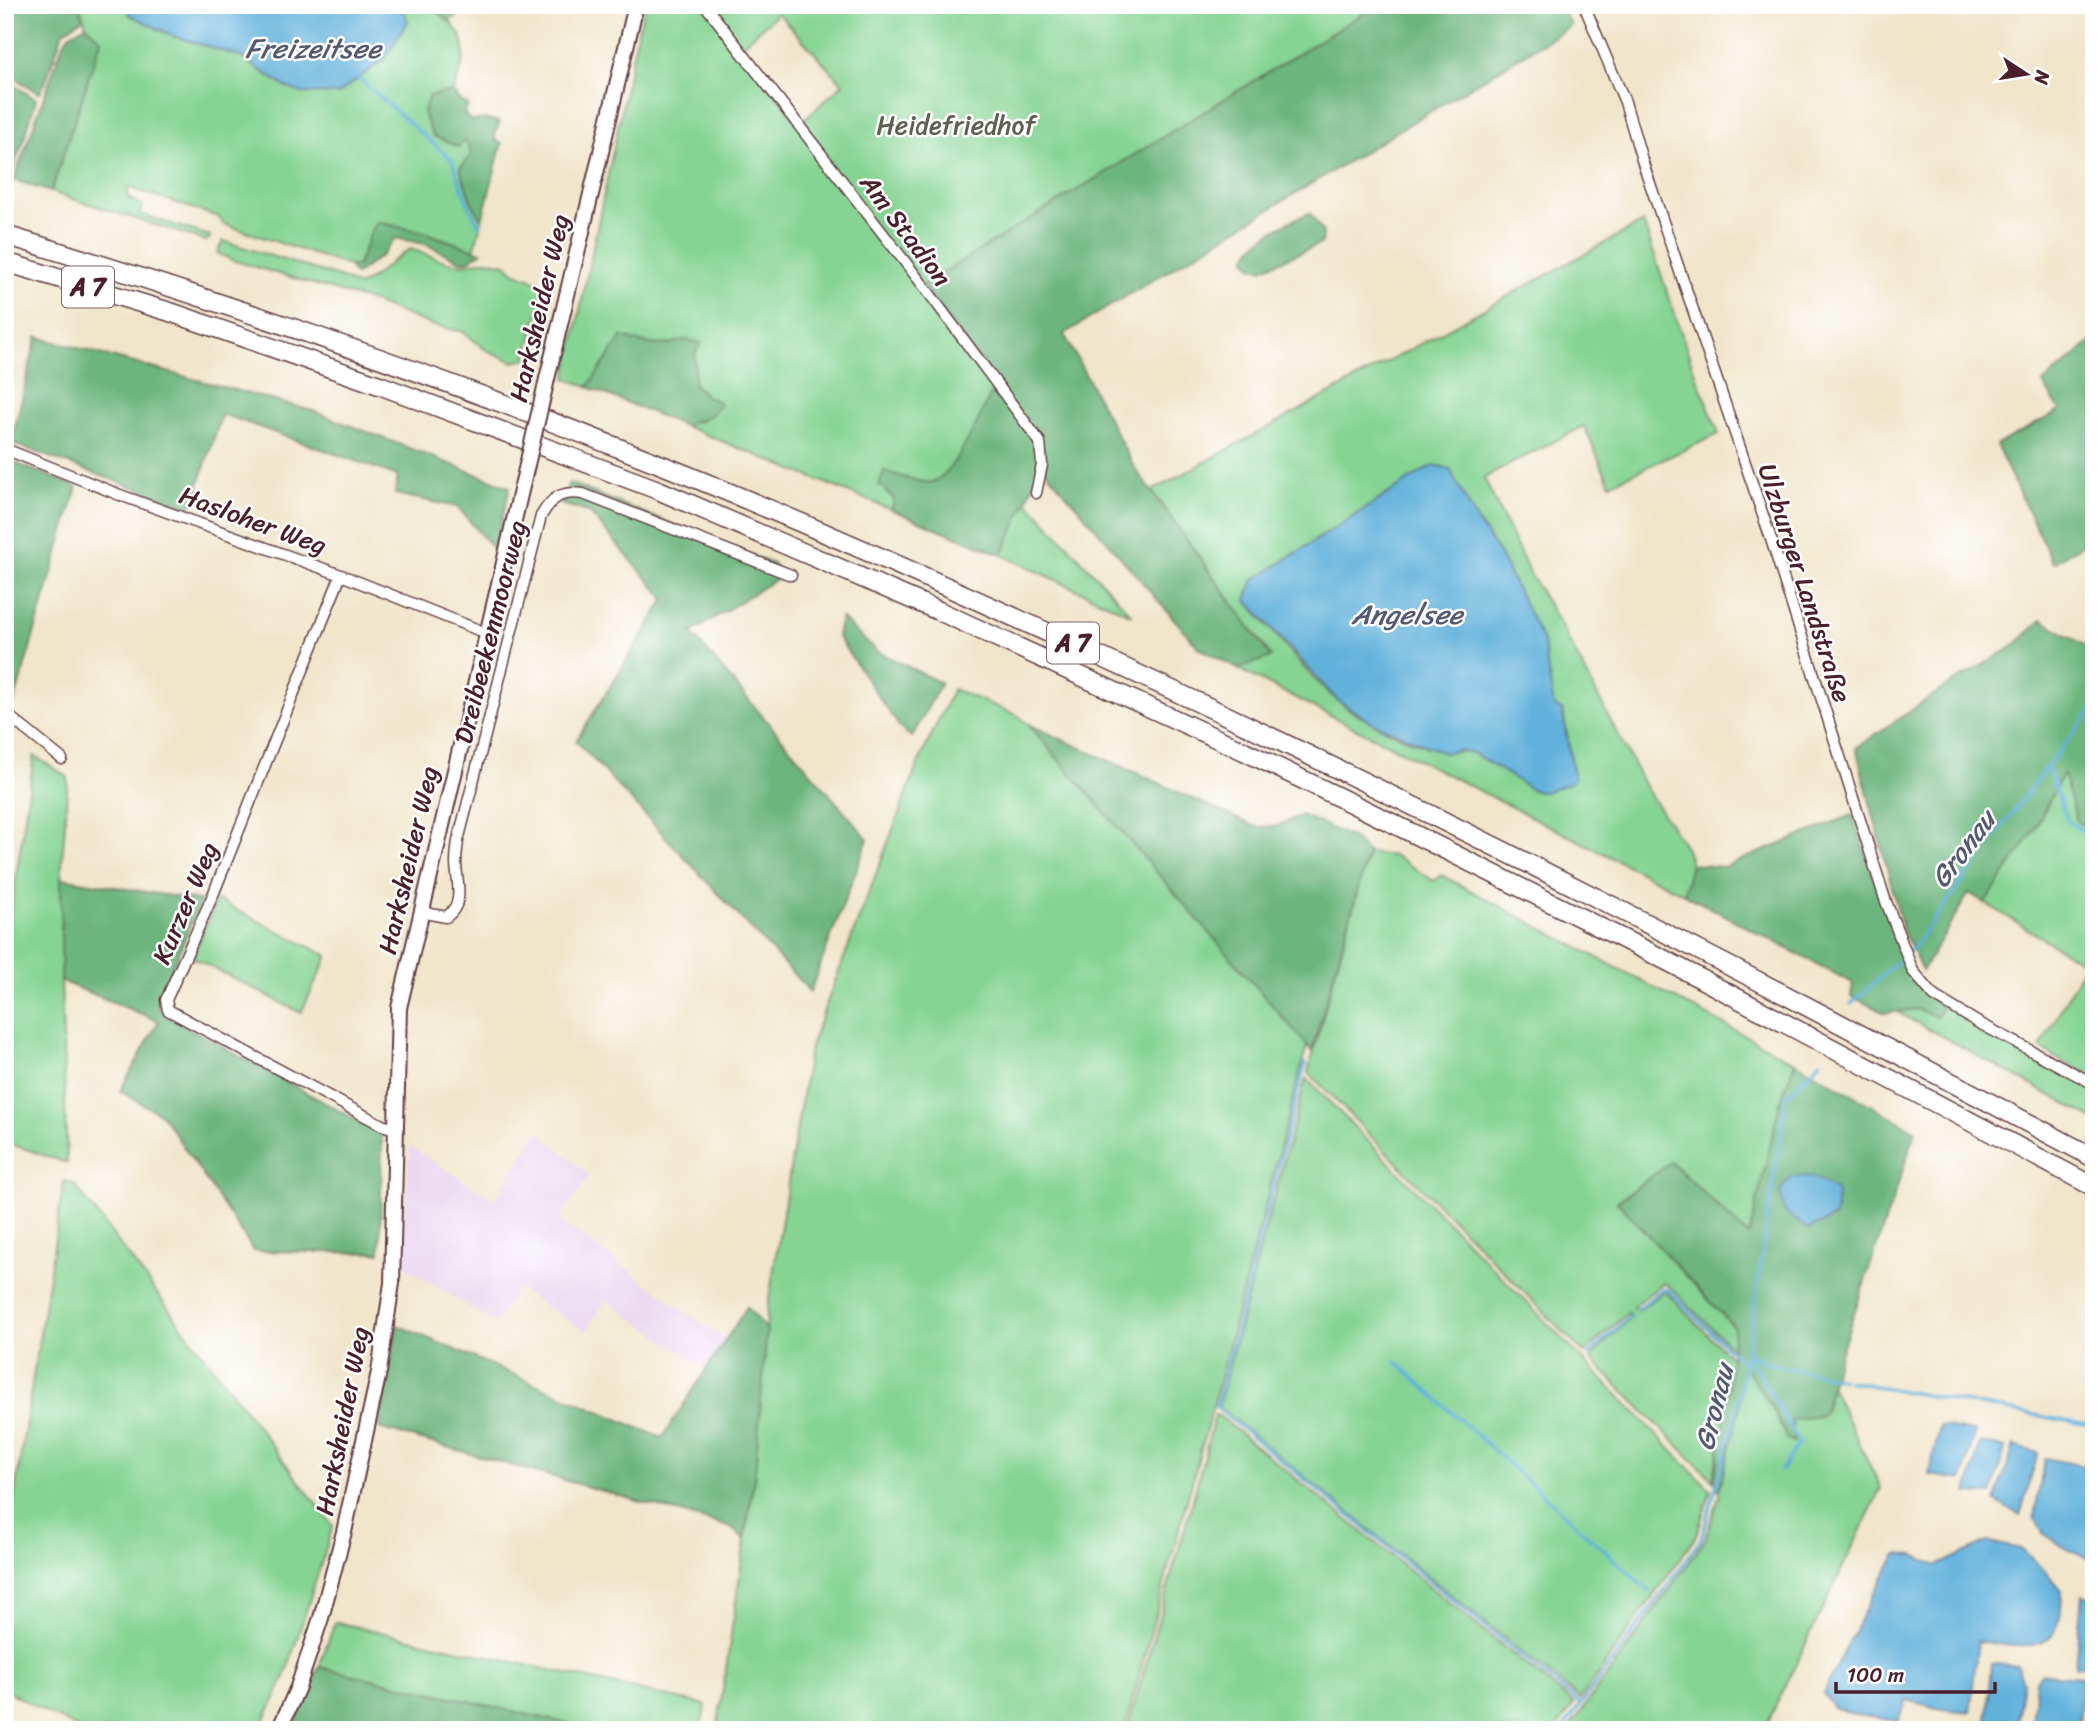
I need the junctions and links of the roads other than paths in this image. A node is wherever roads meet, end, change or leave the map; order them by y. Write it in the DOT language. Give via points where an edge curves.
graph roads {
  1 [pos="636,5"];
  2 [pos="705,5"];
  3 [pos="1584,5"];
  4 [pos="5,235"];
  5 [pos="5,262"];
  6 [pos="5,449"];
  7 [pos="1035,493"];
  8 [pos="341,575"];
  9 [pos="791,575"];
  10 [pos="486,634"];
  11 [pos="5,713"];
  12 [pos="62,759"];
  13 [pos="420,912"];
  14 [pos="2094,1084"];
  15 [pos="395,1129"];
  16 [pos="2094,1158"];
  17 [pos="2094,1186"];
  18 [pos="279,1730"];
  1 -- 10 [label="main road, Harksheider Weg, bridge"];
  2 -- 7 [label="street, Am Stadion" via="1040,442 1042,465"];
  3 -- 14 [label="street, Ulzburger Landstraße" via="1625,102 1899,940 1913,971 1934,996"];
  4 -- 16 [label="highway, A 7" via="391,363 668,467 949,586 1418,807"];
  5 -- 17 [label="highway, A 7" via="170,312 395,391 658,490 939,611 1432,843"];
  6 -- 8 [label="street, Hasloher Weg"];
  8 -- 10 [label="street, Hasloher Weg"];
  8 -- 15 [label="street, Kurzer Weg" via="218,884 166,1000 168,1010"];
  9 -- 13 [label="street, Dreibeekenmoorweg" via="583,494 569,492 549,503 541,516 458,841 457,904 446,917"];
  10 -- 13 [label="main road, Harksheider Weg"];
  11 -- 12 [label="street"];
  13 -- 15 [label="main road, Harksheider Weg" via="399,1008"];
  15 -- 18 [label="main road, Harksheider Weg" via="391,1283 377,1385 324,1606"];
}
